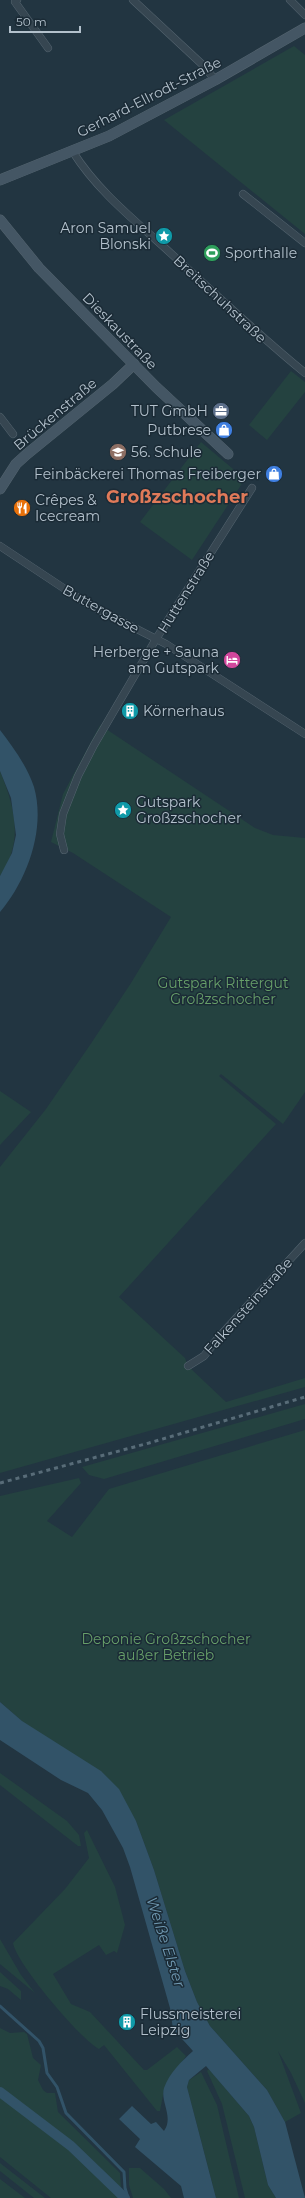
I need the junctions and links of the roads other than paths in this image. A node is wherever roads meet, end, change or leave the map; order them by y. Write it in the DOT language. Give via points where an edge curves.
graph roads {
  1 [pos="17,0"];
  2 [pos="133,0"];
  3 [pos="290,0"];
  4 [pos="305,15"];
  5 [pos="305,28"];
  6 [pos="48,48"];
  7 [pos="215,80"];
  8 [pos="73,152"];
  9 [pos="0,180"];
  10 [pos="243,194"];
  11 [pos="0,220"];
  12 [pos="305,243"];
  13 [pos="134,364"];
  14 [pos="305,372"];
  15 [pos="0,417"];
  16 [pos="13,434"];
  17 [pos="228,454"];
  18 [pos="252,488"];
  19 [pos="0,489"];
  20 [pos="0,546"];
  21 [pos="156,639"];
  22 [pos="305,734"];
  23 [pos="64,850"];
  24 [pos="305,1243"];
  25 [pos="188,1366"];
  1 -- 6 [label="street" via="15,2"];
  2 -- 7 [label="street" via="205,67"];
  3 -- 4 [label="street"];
  5 -- 7 [label="main road, Gerhard-Ellrodt-Straße"];
  7 -- 8 [label="main road, Gerhard-Ellrodt-Straße" via="148,117"];
  8 -- 9 [label="main road, Gerhard-Ellrodt-Straße"];
  8 -- 14 [label="street, Breitschuhstraße" via="84,170 103,191 263,339"];
  10 -- 12 [label="street"];
  11 -- 13 [label="main road, Dieskaustraße" via="39,268"];
  13 -- 17 [label="main road, Dieskaustraße"];
  13 -- 19 [label="main road, Brückenstraße" via="16,464"];
  15 -- 16 [label="street"];
  18 -- 21 [label="street, Huttenstraße"];
  20 -- 21 [label="street, Buttergasse" via="86,602"];
  21 -- 22 [label="street, Buttergasse"];
  21 -- 23 [label="street, Huttenstraße" via="78,776 63,814 60,834"];
  24 -- 25 [label="street, Falkensteinstraße" via="204,1356"];
}
